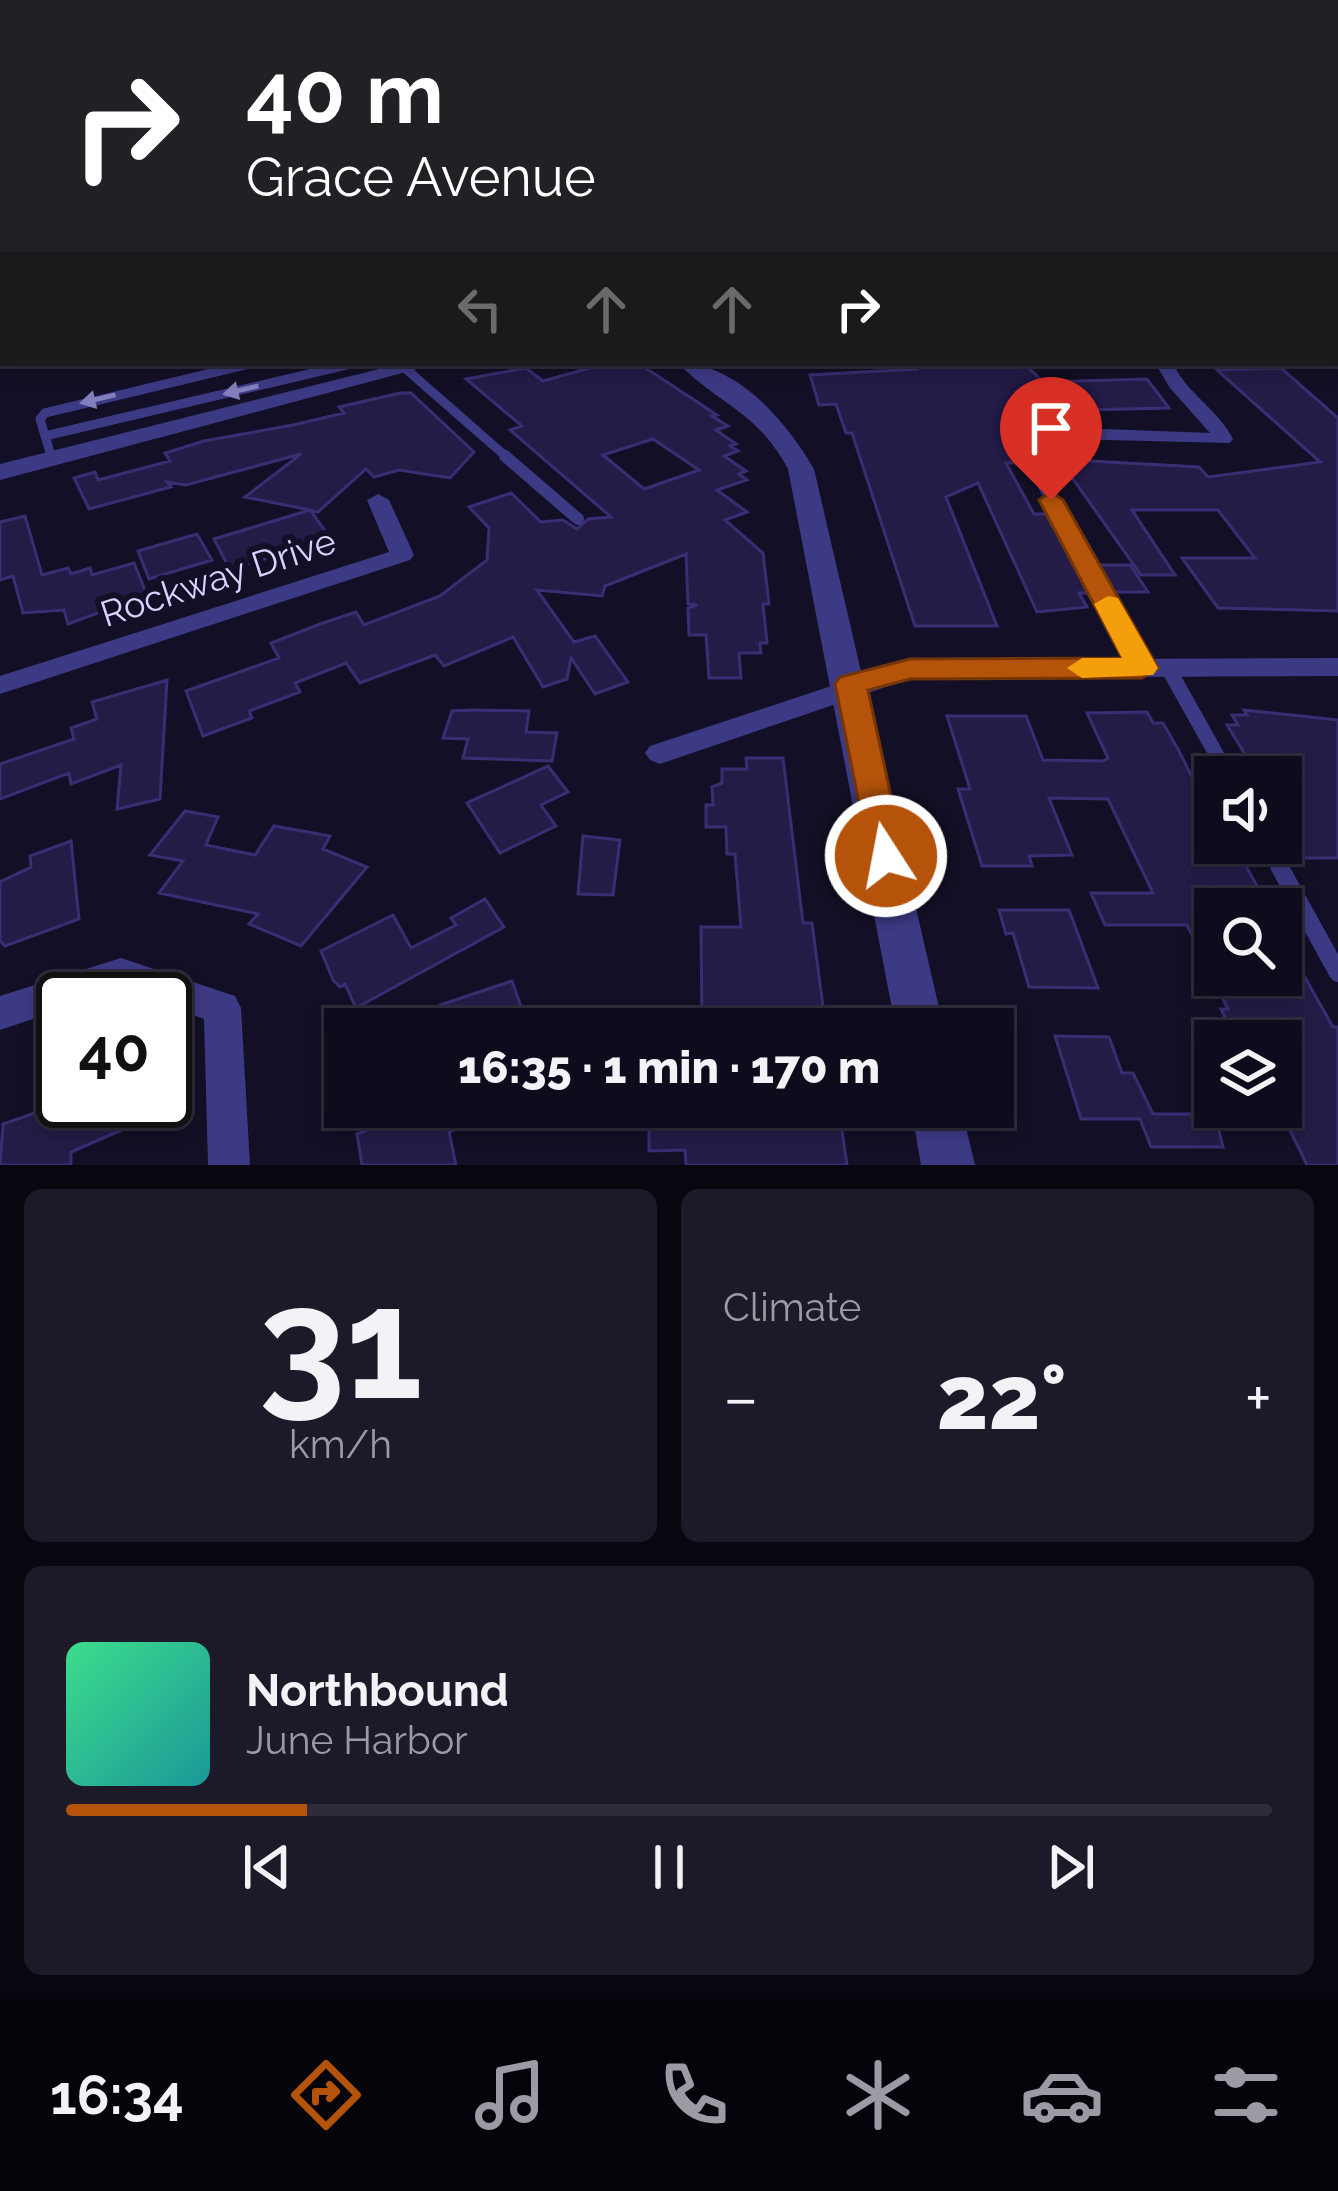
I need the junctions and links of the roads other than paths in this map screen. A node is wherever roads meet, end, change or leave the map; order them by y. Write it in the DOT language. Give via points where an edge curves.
graph roads {
  1 [pos="240,366"];
  2 [pos="418,366"];
  3 [pos="694,366"];
  4 [pos="1166,366"];
  5 [pos="360,368"];
  6 [pos="1024,433"];
  7 [pos="48,448"];
  8 [pos="0,472"];
  9 [pos="1037,473"];
  10 [pos="378,500"];
  11 [pos="578,519"];
  12 [pos="1338,667"];
  13 [pos="1155,668"];
  14 [pos="851,684"];
  15 [pos="0,686"];
  16 [pos="659,752"];
  17 [pos="1215,756"];
  18 [pos="1278,864"];
  19 [pos="1338,973"];
  20 [pos="916,1008"];
  21 [pos="0,1013"];
  22 [pos="940,1128"];
  23 [pos="229,1165"];
  24 [pos="947,1165"];
  1 -- 7 [label="lane, one-way" via="55,410 40,419"];
  2 -- 5 [label="street"];
  2 -- 11 [label="lane"];
  3 -- 14 [label="street" via="757,406 782,431 801,469"];
  4 -- 6 [label="street" via="1223,439"];
  5 -- 7 [label="street"];
  7 -- 8 [label="street"];
  9 -- 13 [label="lane"];
  10 -- 15 [label="street, Rockway Drive" via="402,555"];
  12 -- 13 [label="street"];
  13 -- 14 [label="street" via="910,669"];
  13 -- 17 [label="lane"];
  14 -- 16 [label="street"];
  14 -- 20 [label="street"];
  18 -- 19 [label="lane"];
  21 -- 23 [label="street" via="121,974 222,1008"];
  22 -- 24 [label="street"];
}
